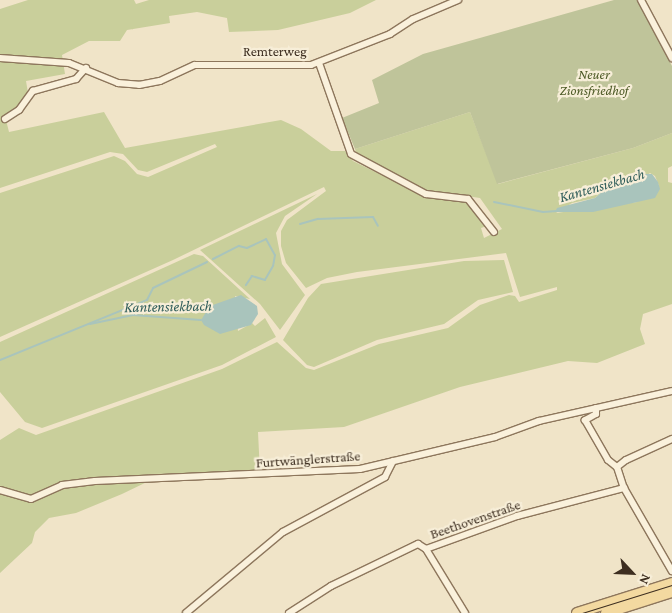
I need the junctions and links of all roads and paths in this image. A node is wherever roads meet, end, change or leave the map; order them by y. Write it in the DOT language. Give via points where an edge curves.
graph roads {
  1 [pos="458,0"];
  2 [pos="641,0"];
  3 [pos="0,58"];
  4 [pos="672,58"];
  5 [pos="319,63"];
  6 [pos="86,68"];
  7 [pos="5,119"];
  8 [pos="494,232"];
  9 [pos="672,391"];
  10 [pos="596,408"];
  11 [pos="672,439"];
  12 [pos="393,461"];
  13 [pos="617,468"];
  14 [pos="624,488"];
  15 [pos="0,490"];
  16 [pos="426,549"];
  17 [pos="672,571"];
  18 [pos="672,583"];
  19 [pos="672,592"];
  20 [pos="186,613"];
  21 [pos="289,613"];
  22 [pos="465,613"];
  23 [pos="577,613"];
  24 [pos="606,613"];
  1 -- 5 [label="street, Remterweg" via="413,19 390,34"];
  2 -- 4 [label="street"];
  3 -- 6 [label="street, Remterweg" via="61,61"];
  5 -- 6 [label="street, Remterweg" via="194,65 160,81 139,85 118,82"];
  5 -- 8 [label="street" via="351,154 426,194 468,199"];
  6 -- 7 [label="street" via="76,80 33,91 19,110"];
  9 -- 10 [label="street, Furtwänglerstraße"];
  10 -- 12 [label="street, Furtwänglerstraße" via="539,421 495,437"];
  10 -- 13 [label="street" via="596,414 585,420 608,460"];
  11 -- 13 [label="street" via="626,460"];
  12 -- 15 [label="street, Furtwänglerstraße" via="360,469 88,481 62,485 31,499"];
  12 -- 20 [label="street" via="385,477 283,532"];
  13 -- 14 [label="street"];
  14 -- 16 [label="street, Beethovenstraße" via="517,516"];
  14 -- 17 [label="street"];
  16 -- 21 [label="street, Beethovenstraße" via="418,544 331,586"];
  16 -- 22 [label="street"];
  18 -- 23 [label="main road"];
  19 -- 24 [label="main road"];
}
